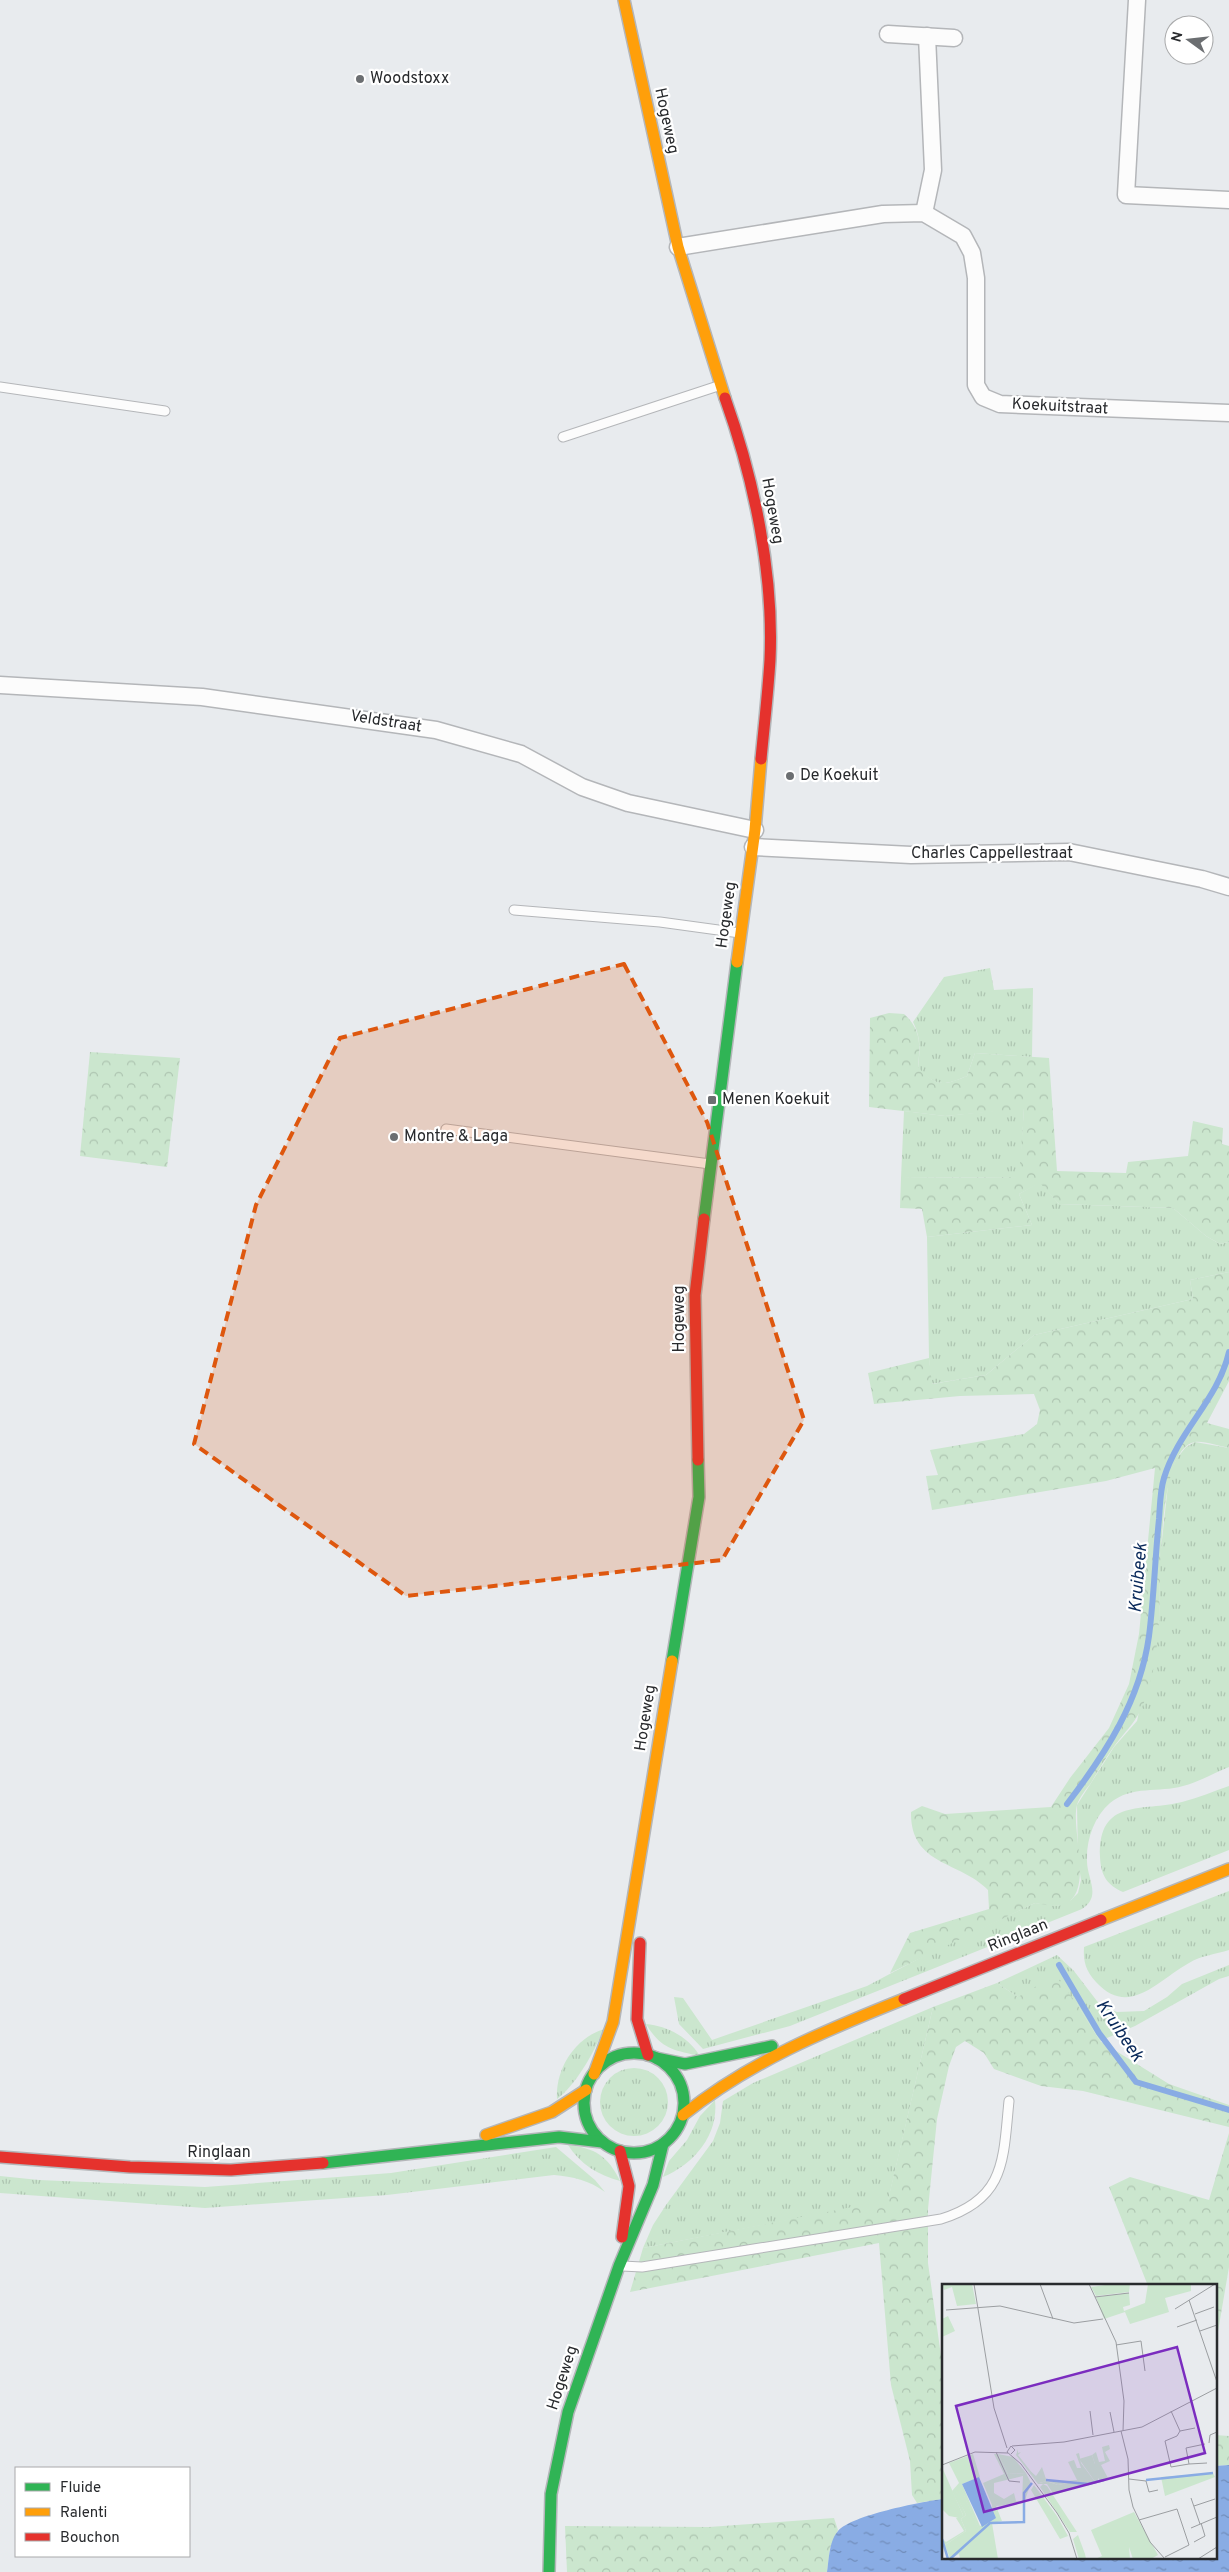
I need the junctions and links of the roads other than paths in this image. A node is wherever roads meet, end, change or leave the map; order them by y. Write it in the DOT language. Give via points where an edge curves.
graph roads {
  1 [pos="624,0"];
  2 [pos="1136,0"];
  3 [pos="888,34"];
  4 [pos="926,36"];
  5 [pos="954,38"];
  6 [pos="1229,200"];
  7 [pos="924,213"];
  8 [pos="678,247"];
  9 [pos="721,385"];
  10 [pos="0,387"];
  11 [pos="165,411"];
  12 [pos="1229,413"];
  13 [pos="564,437"];
  14 [pos="0,685"];
  15 [pos="756,830"];
  16 [pos="753,847"];
  17 [pos="1229,886"];
  18 [pos="514,910"];
  19 [pos="741,933"];
  20 [pos="446,1129"];
  21 [pos="710,1164"];
  22 [pos="643,1846"];
  23 [pos="1229,1869"];
  24 [pos="820,2033"];
  25 [pos="652,2056"];
  26 [pos="594,2074"];
  27 [pos="586,2090"];
  28 [pos="1009,2101"];
  29 [pos="683,2115"];
  30 [pos="602,2142"];
  31 [pos="663,2144"];
  32 [pos="437,2151"];
  33 [pos="620,2151"];
  34 [pos="0,2157"];
  35 [pos="619,2266"];
  36 [pos="549,2572"];
  1 -- 8 [label="street, Hogeweg"];
  2 -- 6 [label="street" via="1126,195"];
  3 -- 4 [label="street"];
  4 -- 5 [label="street"];
  4 -- 7 [label="street" via="933,170"];
  7 -- 8 [label="street" via="883,214"];
  7 -- 12 [label="street, Koekuitstraat" via="963,236 972,253 976,278 976,385 983,397 1000,404"];
  8 -- 9 [label="street, Hogeweg"];
  9 -- 13 [label="lane"];
  9 -- 15 [label="street, Hogeweg" via="742,445 760,525 770,610"];
  10 -- 11 [label="lane"];
  14 -- 15 [label="street, Veldstraat" via="202,697 436,730 521,754 582,787 628,803"];
  15 -- 16 [label="street, Hogeweg"];
  16 -- 17 [label="street, Charles Cappellestraat" via="910,855 1070,852"];
  16 -- 19 [label="street, Hogeweg"];
  18 -- 19 [label="lane" via="660,922"];
  19 -- 21 [label="street, Hogeweg"];
  20 -- 21 [label="lane"];
  21 -- 22 [label="street, Hogeweg" via="695,1295 699,1497"];
  22 -- 25 [label="street, Hogeweg" via="637,2019"];
  22 -- 26 [label="street, Hogeweg" via="613,2022"];
  23 -- 24 [label="street, Ringlaan"];
  24 -- 25 [label="street, Ringlaan" via="685,2064"];
  24 -- 29 [label="street, Ringlaan" via="750,2068 717,2088"];
  25 -- 26 [label="street, Ringlaan" via="633,2053 618,2056"];
  25 -- 29 [label="street" via="674,2072 683,2092"];
  26 -- 27 [label="street, Ringlaan"];
  27 -- 30 [label="street, Ringlaan" via="584,2109 590,2127"];
  27 -- 32 [label="street, Ringlaan" via="552,2112"];
  28 -- 35 [label="lane" via="1000,2166 981,2200 962,2212 941,2219 642,2267"];
  29 -- 31 [label="street, Ringlaan" via="676,2131"];
  30 -- 32 [label="street, Ringlaan" via="559,2137"];
  30 -- 33 [label="street, Ringlaan"];
  31 -- 33 [label="street, Ringlaan" via="650,2151"];
  31 -- 35 [label="street, Hogeweg" via="653,2185"];
  32 -- 34 [label="street, Ringlaan" via="231,2170 130,2167"];
  33 -- 35 [label="street, Hogeweg" via="629,2186"];
  35 -- 36 [label="street, Hogeweg" via="561,2441 550,2503"];
}
